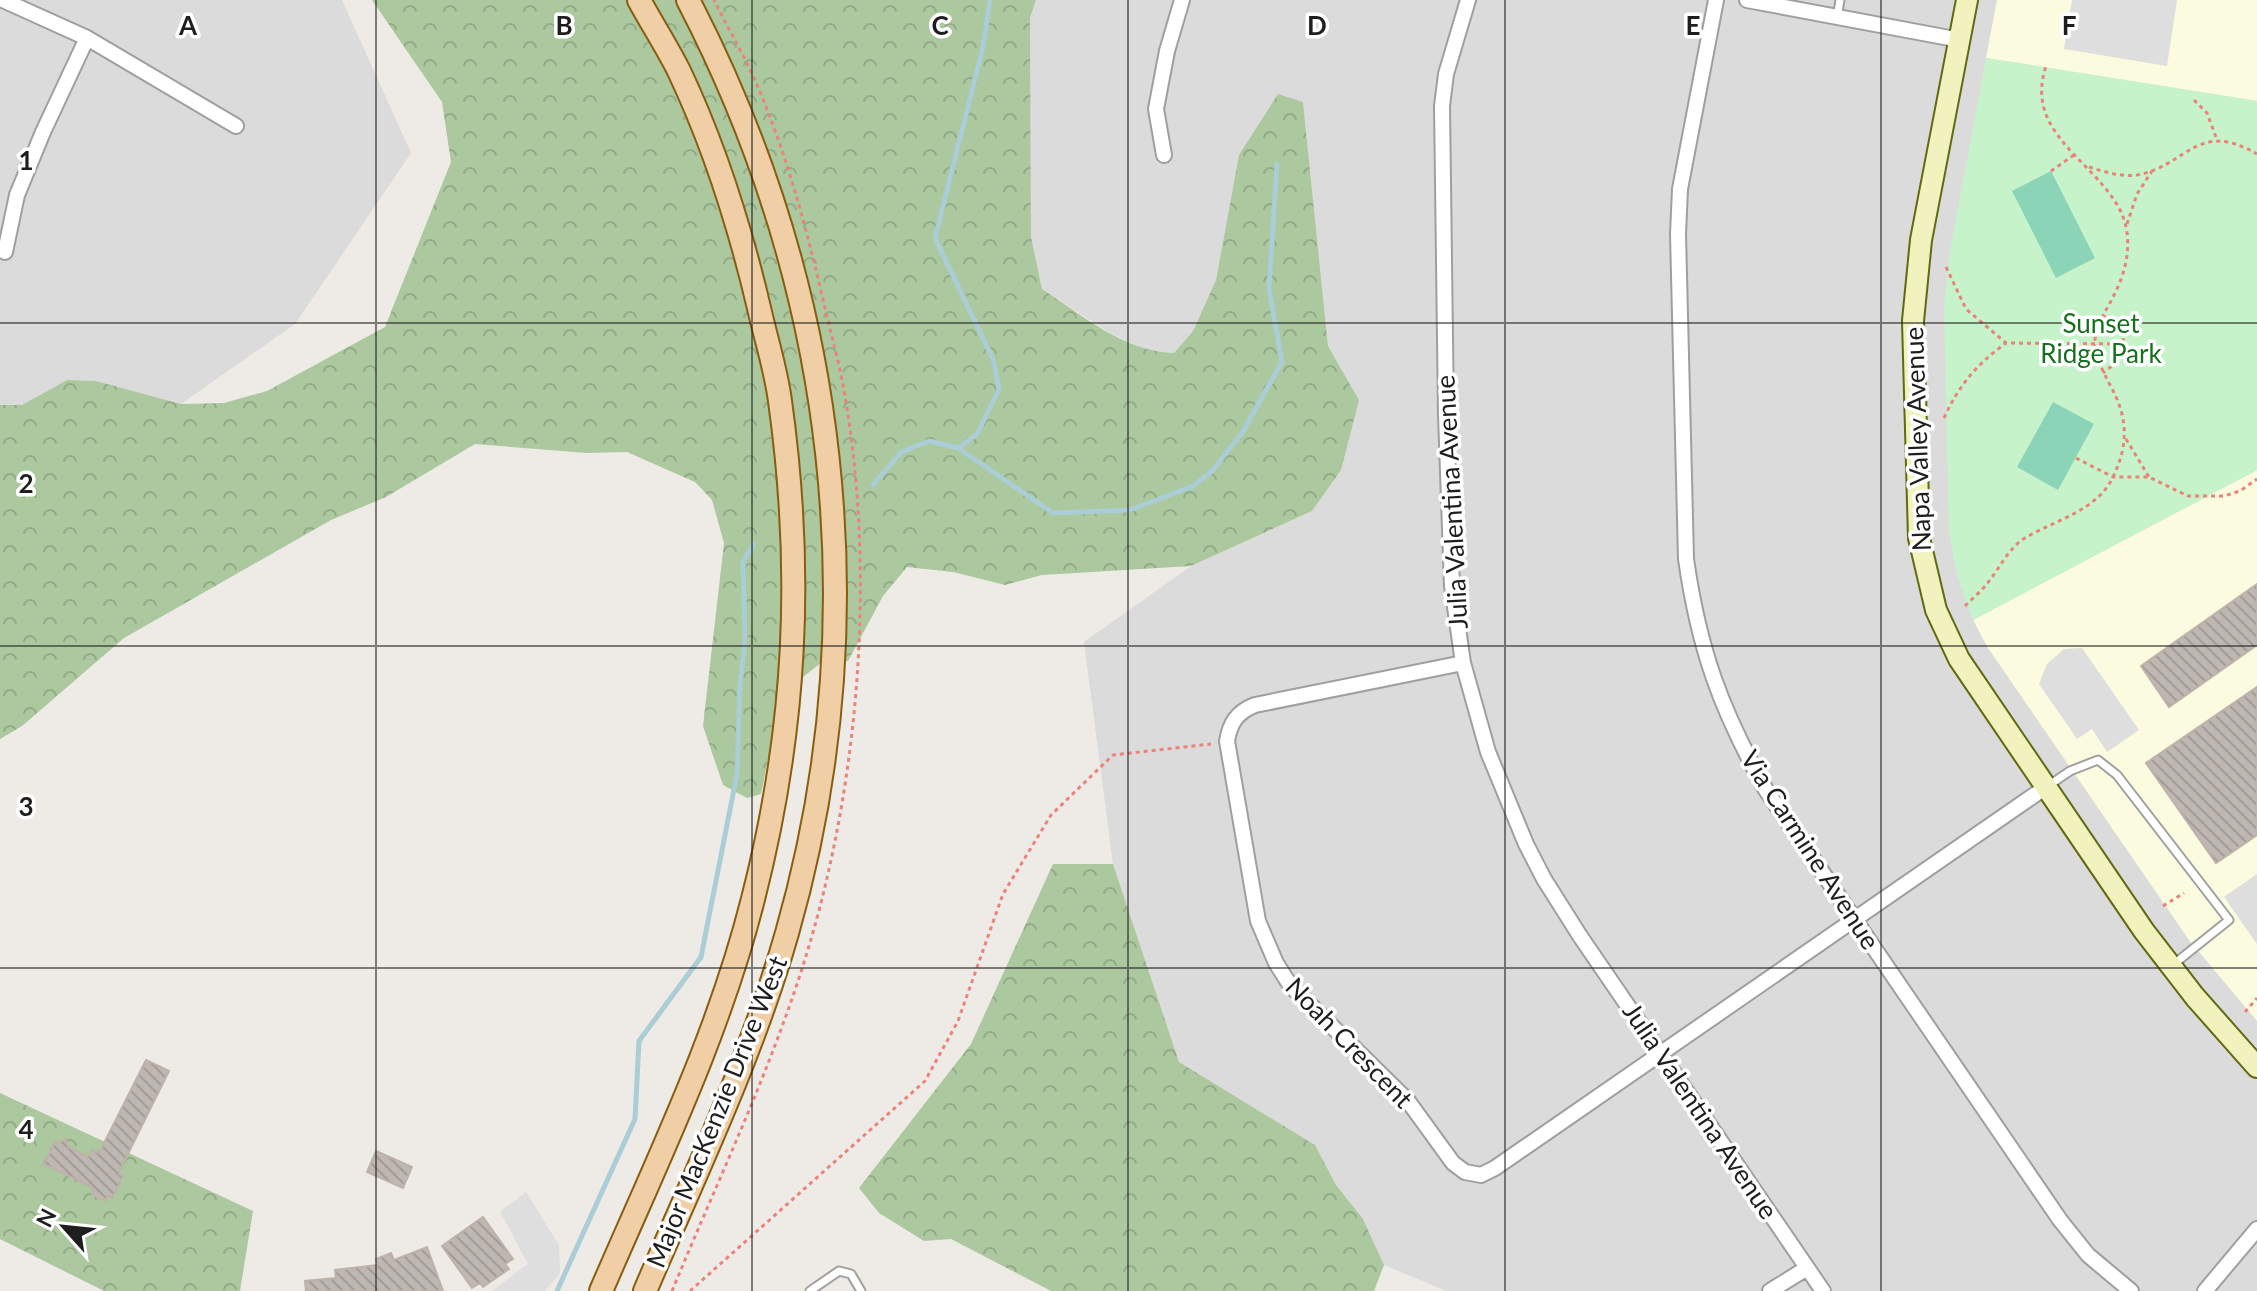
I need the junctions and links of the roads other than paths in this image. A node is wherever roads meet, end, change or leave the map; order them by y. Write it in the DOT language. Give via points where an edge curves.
graph roads {
  1 [pos="3,0"];
  2 [pos="639,0"];
  3 [pos="688,0"];
  4 [pos="1182,0"];
  5 [pos="1468,0"];
  6 [pos="1716,0"];
  7 [pos="1747,0"];
  8 [pos="1840,0"];
  9 [pos="1967,0"];
  10 [pos="1837,18"];
  11 [pos="87,38"];
  12 [pos="1960,40"];
  13 [pos="236,126"];
  14 [pos="1164,155"];
  15 [pos="5,252"];
  16 [pos="1463,663"];
  17 [pos="2046,787"];
  18 [pos="1855,920"];
  19 [pos="2170,966"];
  20 [pos="1661,1055"];
  21 [pos="2257,1067"];
  22 [pos="2257,1229"];
  23 [pos="1807,1268"];
  24 [pos="601,1291"];
  25 [pos="645,1291"];
  26 [pos="810,1291"];
  27 [pos="861,1291"];
  28 [pos="1770,1291"];
  29 [pos="1823,1291"];
  30 [pos="2131,1291"];
  31 [pos="2205,1291"];
  1 -- 11 [label="street"];
  2 -- 24 [label="main road, Major MacKenzie Drive West" via="684,82 745,248 780,397 792,504 794,647 770,825 740,945 706,1045"];
  3 -- 25 [label="main road, Major MacKenzie Drive West" via="742,114 784,237 808,335 834,509 835,631 820,784 787,933 755,1028"];
  4 -- 14 [label="street" via="1156,109"];
  5 -- 16 [label="street, Julia Valentina Avenue" via="1442,106 1449,533"];
  6 -- 18 [label="street, Via Carmine Avenue" via="1680,189 1678,234 1683,503 1690,590 1718,696 1738,741"];
  7 -- 10 [label="street"];
  8 -- 10 [label="lane"];
  9 -- 12 [label="street, Napa Valley Avenue"];
  10 -- 12 [label="street"];
  11 -- 13 [label="street"];
  11 -- 15 [label="street" via="17,195"];
  12 -- 17 [label="street, Napa Valley Avenue" via="1914,293 1919,538 1946,636"];
  16 -- 20 [label="street, Julia Valentina Avenue" via="1488,752 1526,844 1580,936"];
  16 -- 20 [label="street, Noah Crescent" via="1255,705 1244,709 1229,727 1227,741 1258,921 1276,963 1290,985 1408,1101 1465,1172 1481,1175 1495,1168"];
  17 -- 18 [label="street"];
  17 -- 19 [label="street, Napa Valley Avenue"];
  17 -- 19 [label="lane" via="2098,760 2117,775 2229,920"];
  18 -- 20 [label="street"];
  18 -- 30 [label="street, Via Carmine Avenue" via="2060,1220 2088,1255"];
  19 -- 21 [label="street, Napa Valley Avenue"];
  20 -- 23 [label="street, Julia Valentina Avenue"];
  22 -- 31 [label="street"];
  23 -- 28 [label="street"];
  23 -- 29 [label="street, Julia Valentina Avenue"];
  26 -- 27 [label="lane" via="839,1271 851,1274"];
}
